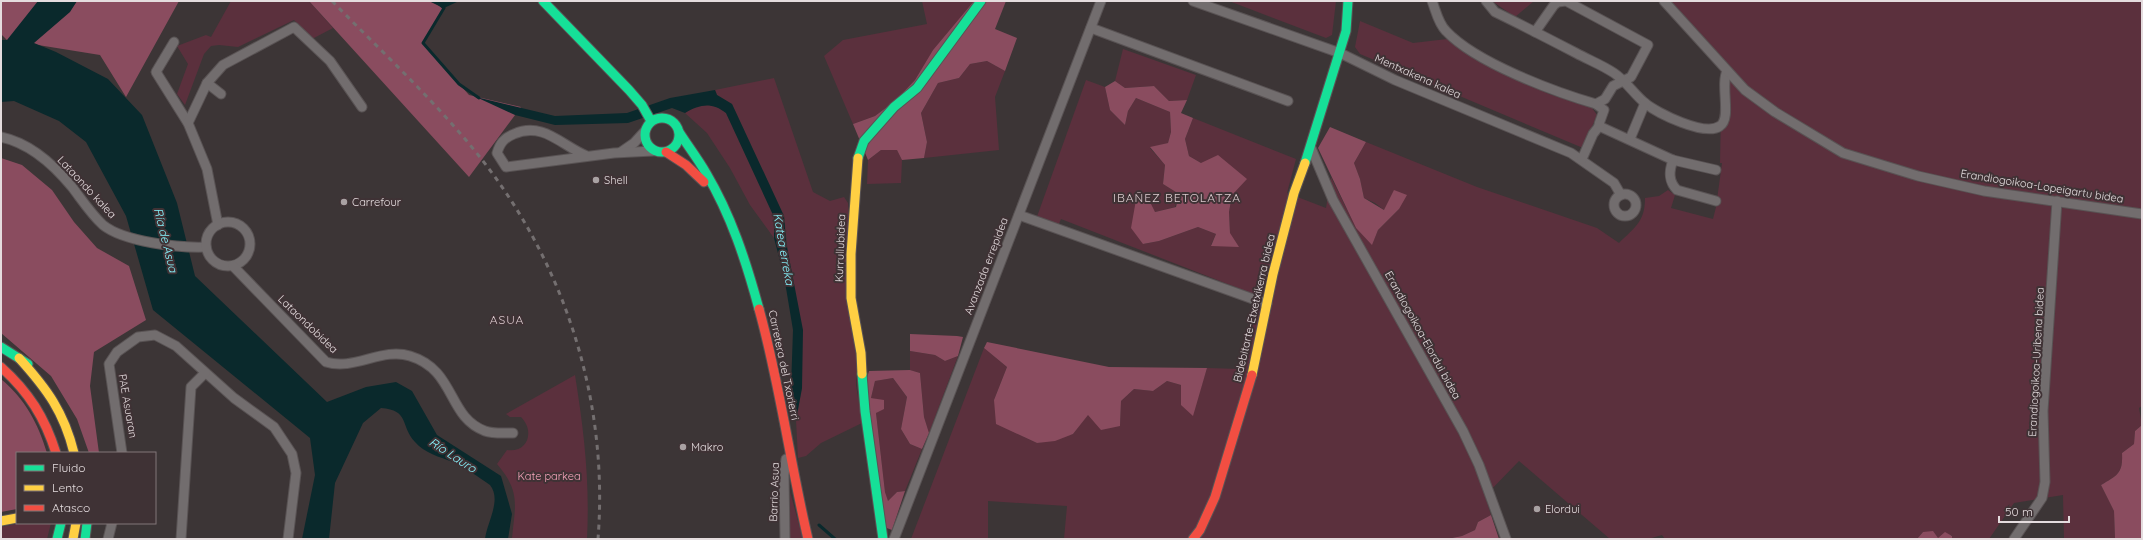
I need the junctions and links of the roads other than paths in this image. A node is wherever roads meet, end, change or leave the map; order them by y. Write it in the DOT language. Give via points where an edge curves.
graph roads {
  1 [pos="543,1"];
  2 [pos="981,1"];
  3 [pos="1100,1"];
  4 [pos="1193,1"];
  5 [pos="1348,1"];
  6 [pos="1432,1"];
  7 [pos="1486,1"];
  8 [pos="1664,1"];
  9 [pos="551,5"];
  10 [pos="1091,28"];
  11 [pos="1535,32"];
  12 [pos="174,42"];
  13 [pos="1340,53"];
  14 [pos="609,68"];
  15 [pos="1727,71"];
  16 [pos="1623,81"];
  17 [pos="207,83"];
  18 [pos="221,94"];
  19 [pos="1288,101"];
  20 [pos="1646,103"];
  21 [pos="1596,104"];
  22 [pos="362,107"];
  23 [pos="668,119"];
  24 [pos="651,122"];
  25 [pos="188,123"];
  26 [pos="1600,125"];
  27 [pos="645,131"];
  28 [pos="679,132"];
  29 [pos="1,137"];
  30 [pos="1630,140"];
  31 [pos="1310,148"];
  32 [pos="654,151"];
  33 [pos="621,152"];
  34 [pos="666,152"];
  35 [pos="587,156"];
  36 [pos="1582,160"];
  37 [pos="1672,160"];
  38 [pos="1716,170"];
  39 [pos="1621,195"];
  40 [pos="1716,200"];
  41 [pos="719,201"];
  42 [pos="2057,201"];
  43 [pos="2142,214"];
  44 [pos="1019,215"];
  45 [pos="218,225"];
  46 [pos="206,247"];
  47 [pos="233,266"];
  48 [pos="1267,304"];
  49 [pos="1,347"];
  50 [pos="19,358"];
  51 [pos="1,360"];
  52 [pos="1,367"];
  53 [pos="205,373"];
  54 [pos="513,433"];
  55 [pos="788,446"];
  56 [pos="56,452"];
  57 [pos="66,452"];
  58 [pos="74,452"];
  59 [pos="83,452"];
  60 [pos="122,452"];
  61 [pos="16,518"];
  62 [pos="1,521"];
  63 [pos="61,524"];
  64 [pos="76,524"];
  65 [pos="87,524"];
  66 [pos="112,524"];
  67 [pos="57,539"];
  68 [pos="73,539"];
  69 [pos="85,539"];
  70 [pos="108,539"];
  71 [pos="181,539"];
  72 [pos="288,539"];
  73 [pos="785,539"];
  74 [pos="808,539"];
  75 [pos="883,539"];
  76 [pos="894,539"];
  77 [pos="1193,539"];
  78 [pos="1506,539"];
  79 [pos="2014,539"];
  1 -- 9 [label="main road"];
  2 -- 75 [label="main road, Kurrullubidea" via="917,88 894,107 864,141 857,162 851,298 861,353 865,411"];
  3 -- 10 [label="street, Avanzada errepidea"];
  4 -- 13 [label="street, Mentxakena kalea"];
  5 -- 13 [label="main road, Bidebitarte-Etxetxikerra bidea" via="1346,31"];
  6 -- 21 [label="street" via="1446,32 1464,46 1536,83"];
  7 -- 11 [label="street" via="1495,12"];
  8 -- 15 [label="street, Erandiogoikoa-Lopeigartu bidea"];
  9 -- 14 [label="main road"];
  10 -- 19 [label="street"];
  10 -- 44 [label="street, Avanzada errepidea"];
  11 -- 16 [label="street" via="1614,73"];
  11 -- 16 [label="street" via="1558,2 1566,1 1648,46 1632,77"];
  12 -- 25 [label="street" via="156,72"];
  13 -- 31 [label="main road, Bidebitarte-Etxetxikerra bidea"];
  13 -- 36 [label="street, Mentxakena kalea" via="1395,80 1572,153"];
  14 -- 23 [label="main road"];
  14 -- 24 [label="main road" via="642,105"];
  15 -- 20 [label="street" via="1724,86 1726,116 1723,124 1715,129 1697,127 1676,120"];
  15 -- 42 [label="street, Erandiogoikoa-Lopeigartu bidea" via="1745,90 1775,112 1843,153 1947,183"];
  16 -- 20 [label="street"];
  16 -- 21 [label="street" via="1614,86 1605,98"];
  17 -- 18 [label="street"];
  17 -- 22 [label="street" via="223,66 294,27 330,61"];
  17 -- 25 [label="street"];
  20 -- 30 [label="street"];
  21 -- 26 [label="street" via="1604,110"];
  23 -- 24 [label="main road" via="656,119"];
  23 -- 28 [label="main road"];
  24 -- 27 [label="main road"];
  25 -- 45 [label="street" via="207,169"];
  26 -- 30 [label="street"];
  26 -- 36 [label="street" via="1593,134"];
  27 -- 32 [label="main road" via="645,140"];
  27 -- 33 [label="street"];
  28 -- 34 [label="main road" via="675,147"];
  28 -- 41 [label="main road, Carretera del Txorierri" via="706,173"];
  29 -- 46 [label="street, Lataondo kalea" via="33,151 47,162 104,225 122,236 188,248"];
  30 -- 37 [label="street"];
  31 -- 48 [label="main road, Bidebitarte-Etxetxikerra bidea" via="1294,193"];
  31 -- 78 [label="street, Erandiogoikoa-Elordui bidea" via="1333,200 1462,430 1479,465"];
  32 -- 33 [label="street"];
  32 -- 34 [label="main road"];
  33 -- 35 [label="street"];
  34 -- 41 [label="main road, Carretera del Txorierri" via="697,174"];
  35 -- 35 [label="street" via="572,150 547,133 532,130 522,130 509,136 500,144 497,153 506,167"];
  36 -- 39 [label="street, Mentxakena kalea" via="1614,184"];
  37 -- 38 [label="street"];
  37 -- 40 [label="street" via="1671,180 1678,190"];
  41 -- 55 [label="main road, Carretera del Txorierri" via="737,237 758,303 776,379"];
  42 -- 43 [label="street, Erandiogoikoa-Lopeigartu bidea"];
  42 -- 79 [label="street, Erandiogoikoa-Uribena bidea" via="2043,411 2045,482 2042,498"];
  44 -- 48 [label="street"];
  44 -- 76 [label="street, Avanzada errepidea"];
  45 -- 46 [label="street" via="208,234"];
  45 -- 47 [label="street" via="238,225 248,235 250,242 247,254"];
  46 -- 47 [label="street" via="212,260"];
  47 -- 54 [label="street, Lataondobidea" via="326,362 336,365 394,353 410,356 438,372 466,419 487,432"];
  48 -- 77 [label="main road, Bidebitarte-Etxetxikerra bidea" via="1255,365 1215,497 1200,530"];
  49 -- 50 [label="main road"];
  50 -- 58 [label="main road" via="57,403 69,431"];
  50 -- 59 [label="main road" via="36,370 52,387 66,409"];
  51 -- 57 [label="main road" via="24,374 46,400 58,421"];
  52 -- 56 [label="main road" via="21,384 38,405 50,430"];
  53 -- 60 [label="street, PAE Asuaran" via="176,346 155,335 138,337 117,352 109,364"];
  53 -- 71 [label="street" via="191,387"];
  53 -- 72 [label="street, PAE Asuaran" via="274,427 292,454 296,473"];
  55 -- 73 [label="street, Barrio Asua" via="784,475"];
  55 -- 74 [label="main road, Carretera del Txorierri"];
  61 -- 62 [label="main road"];
  63 -- 67 [label="main road"];
  64 -- 68 [label="main road"];
  65 -- 69 [label="main road"];
  66 -- 70 [label="street"];
}
